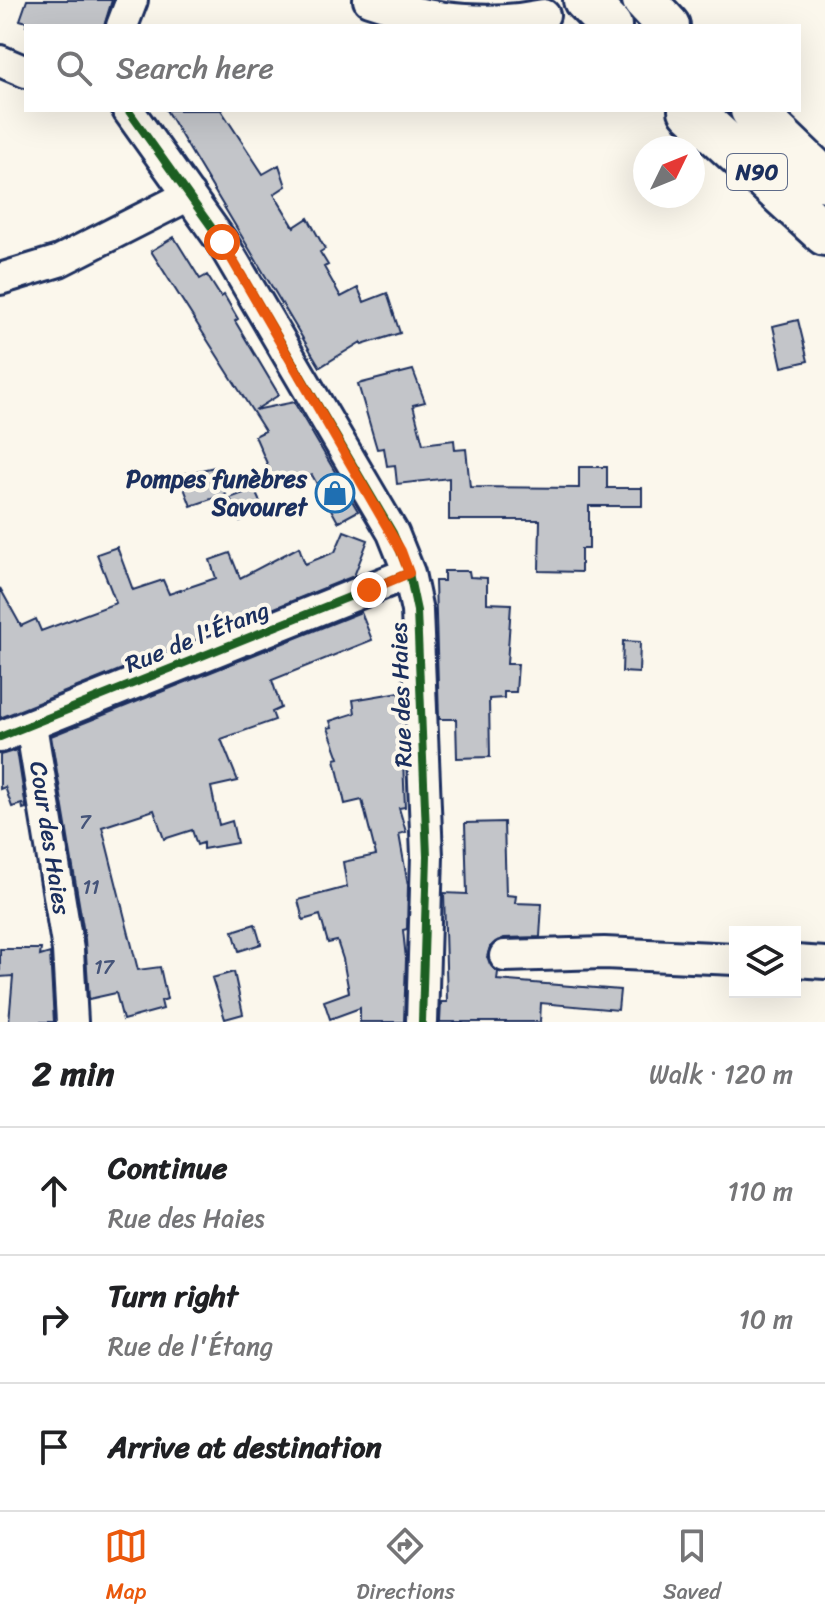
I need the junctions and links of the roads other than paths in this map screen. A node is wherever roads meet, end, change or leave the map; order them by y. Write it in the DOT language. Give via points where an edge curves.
graph roads {
  1 [pos="132,0"];
  2 [pos="369,0"];
  3 [pos="585,0"];
  4 [pos="644,0"];
  5 [pos="544,15"];
  6 [pos="123,24"];
  7 [pos="608,24"];
  8 [pos="666,24"];
  9 [pos="0,61"];
  10 [pos="24,71"];
  11 [pos="129,112"];
  12 [pos="692,112"];
  13 [pos="754,112"];
  14 [pos="825,180"];
  15 [pos="189,195"];
  16 [pos="825,234"];
  17 [pos="0,279"];
  18 [pos="409,573"];
  19 [pos="31,725"];
  20 [pos="0,737"];
  21 [pos="505,956"];
  22 [pos="729,959"];
  23 [pos="801,961"];
  24 [pos="825,963"];
  25 [pos="72,1022"];
  26 [pos="422,1022"];
  1 -- 6 [label="street"];
  2 -- 5 [label="street" via="447,18 508,22"];
  3 -- 7 [label="highway"];
  4 -- 8 [label="highway"];
  9 -- 10 [label="street"];
  11 -- 15 [label="street, Rue des Haies"];
  12 -- 16 [label="highway, N90"];
  13 -- 14 [label="highway, N90"];
  15 -- 17 [label="street" via="59,261"];
  15 -- 18 [label="street, Rue des Haies" via="393,533"];
  18 -- 19 [label="street, Rue de l'Étang"];
  18 -- 26 [label="street, Rue des Haies" via="417,611 427,856"];
  19 -- 20 [label="street, Rue de l'Étang"];
  19 -- 25 [label="street, Cour des Haies" via="68,950"];
  21 -- 22 [label="street" via="604,953"];
  23 -- 24 [label="street"];
}
